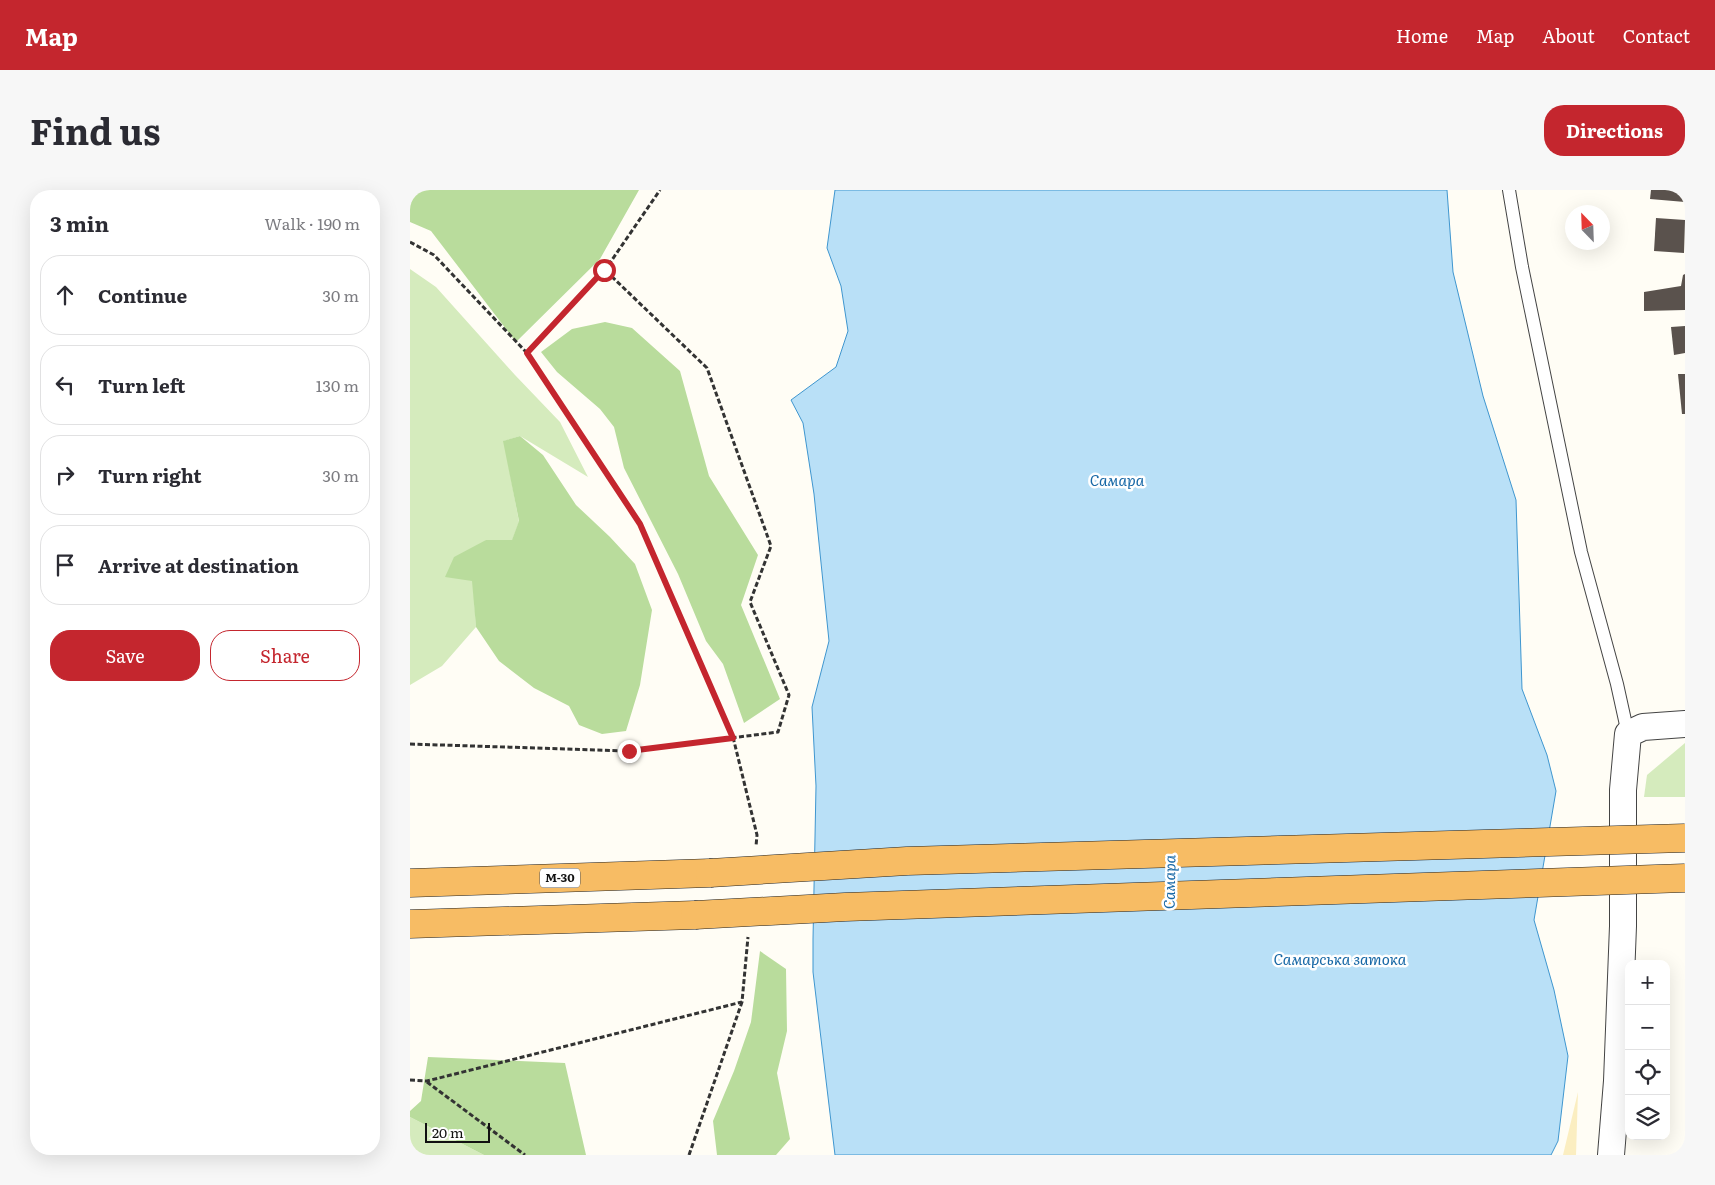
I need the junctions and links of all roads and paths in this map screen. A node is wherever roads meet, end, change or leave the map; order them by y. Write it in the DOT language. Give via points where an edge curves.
graph roads {
  1 [pos="660,190"];
  2 [pos="1509,190"];
  3 [pos="410,242"];
  4 [pos="604,270"];
  5 [pos="527,353"];
  6 [pos="1685,724"];
  7 [pos="1628,734"];
  8 [pos="733,738"];
  9 [pos="410,744"];
  10 [pos="1685,838"];
  11 [pos="1685,878"];
  12 [pos="410,883"];
  13 [pos="410,924"];
  14 [pos="410,1080"];
  15 [pos="426,1081"];
  16 [pos="525,1155"];
  17 [pos="690,1155"];
  18 [pos="1612,1155"];
  1 -- 4 [label="path"];
  2 -- 7 [label="lane" via="1582,552"];
  3 -- 5 [label="path" via="434,255"];
  4 -- 5 [label="path"];
  4 -- 8 [label="path" via="707,368 771,546 750,602 789,695 778,732"];
  5 -- 8 [label="path" via="640,524"];
  6 -- 7 [label="street" via="1643,727"];
  7 -- 18 [label="street" via="1623,790 1618,1081"];
  8 -- 9 [label="path" via="629,751"];
  10 -- 12 [label="highway, М-30, bridge" via="907,861 710,873"];
  11 -- 13 [label="highway, bridge"];
  14 -- 15 [label="path"];
  15 -- 16 [label="path"];
  15 -- 17 [label="path" via="742,1002"];
}
